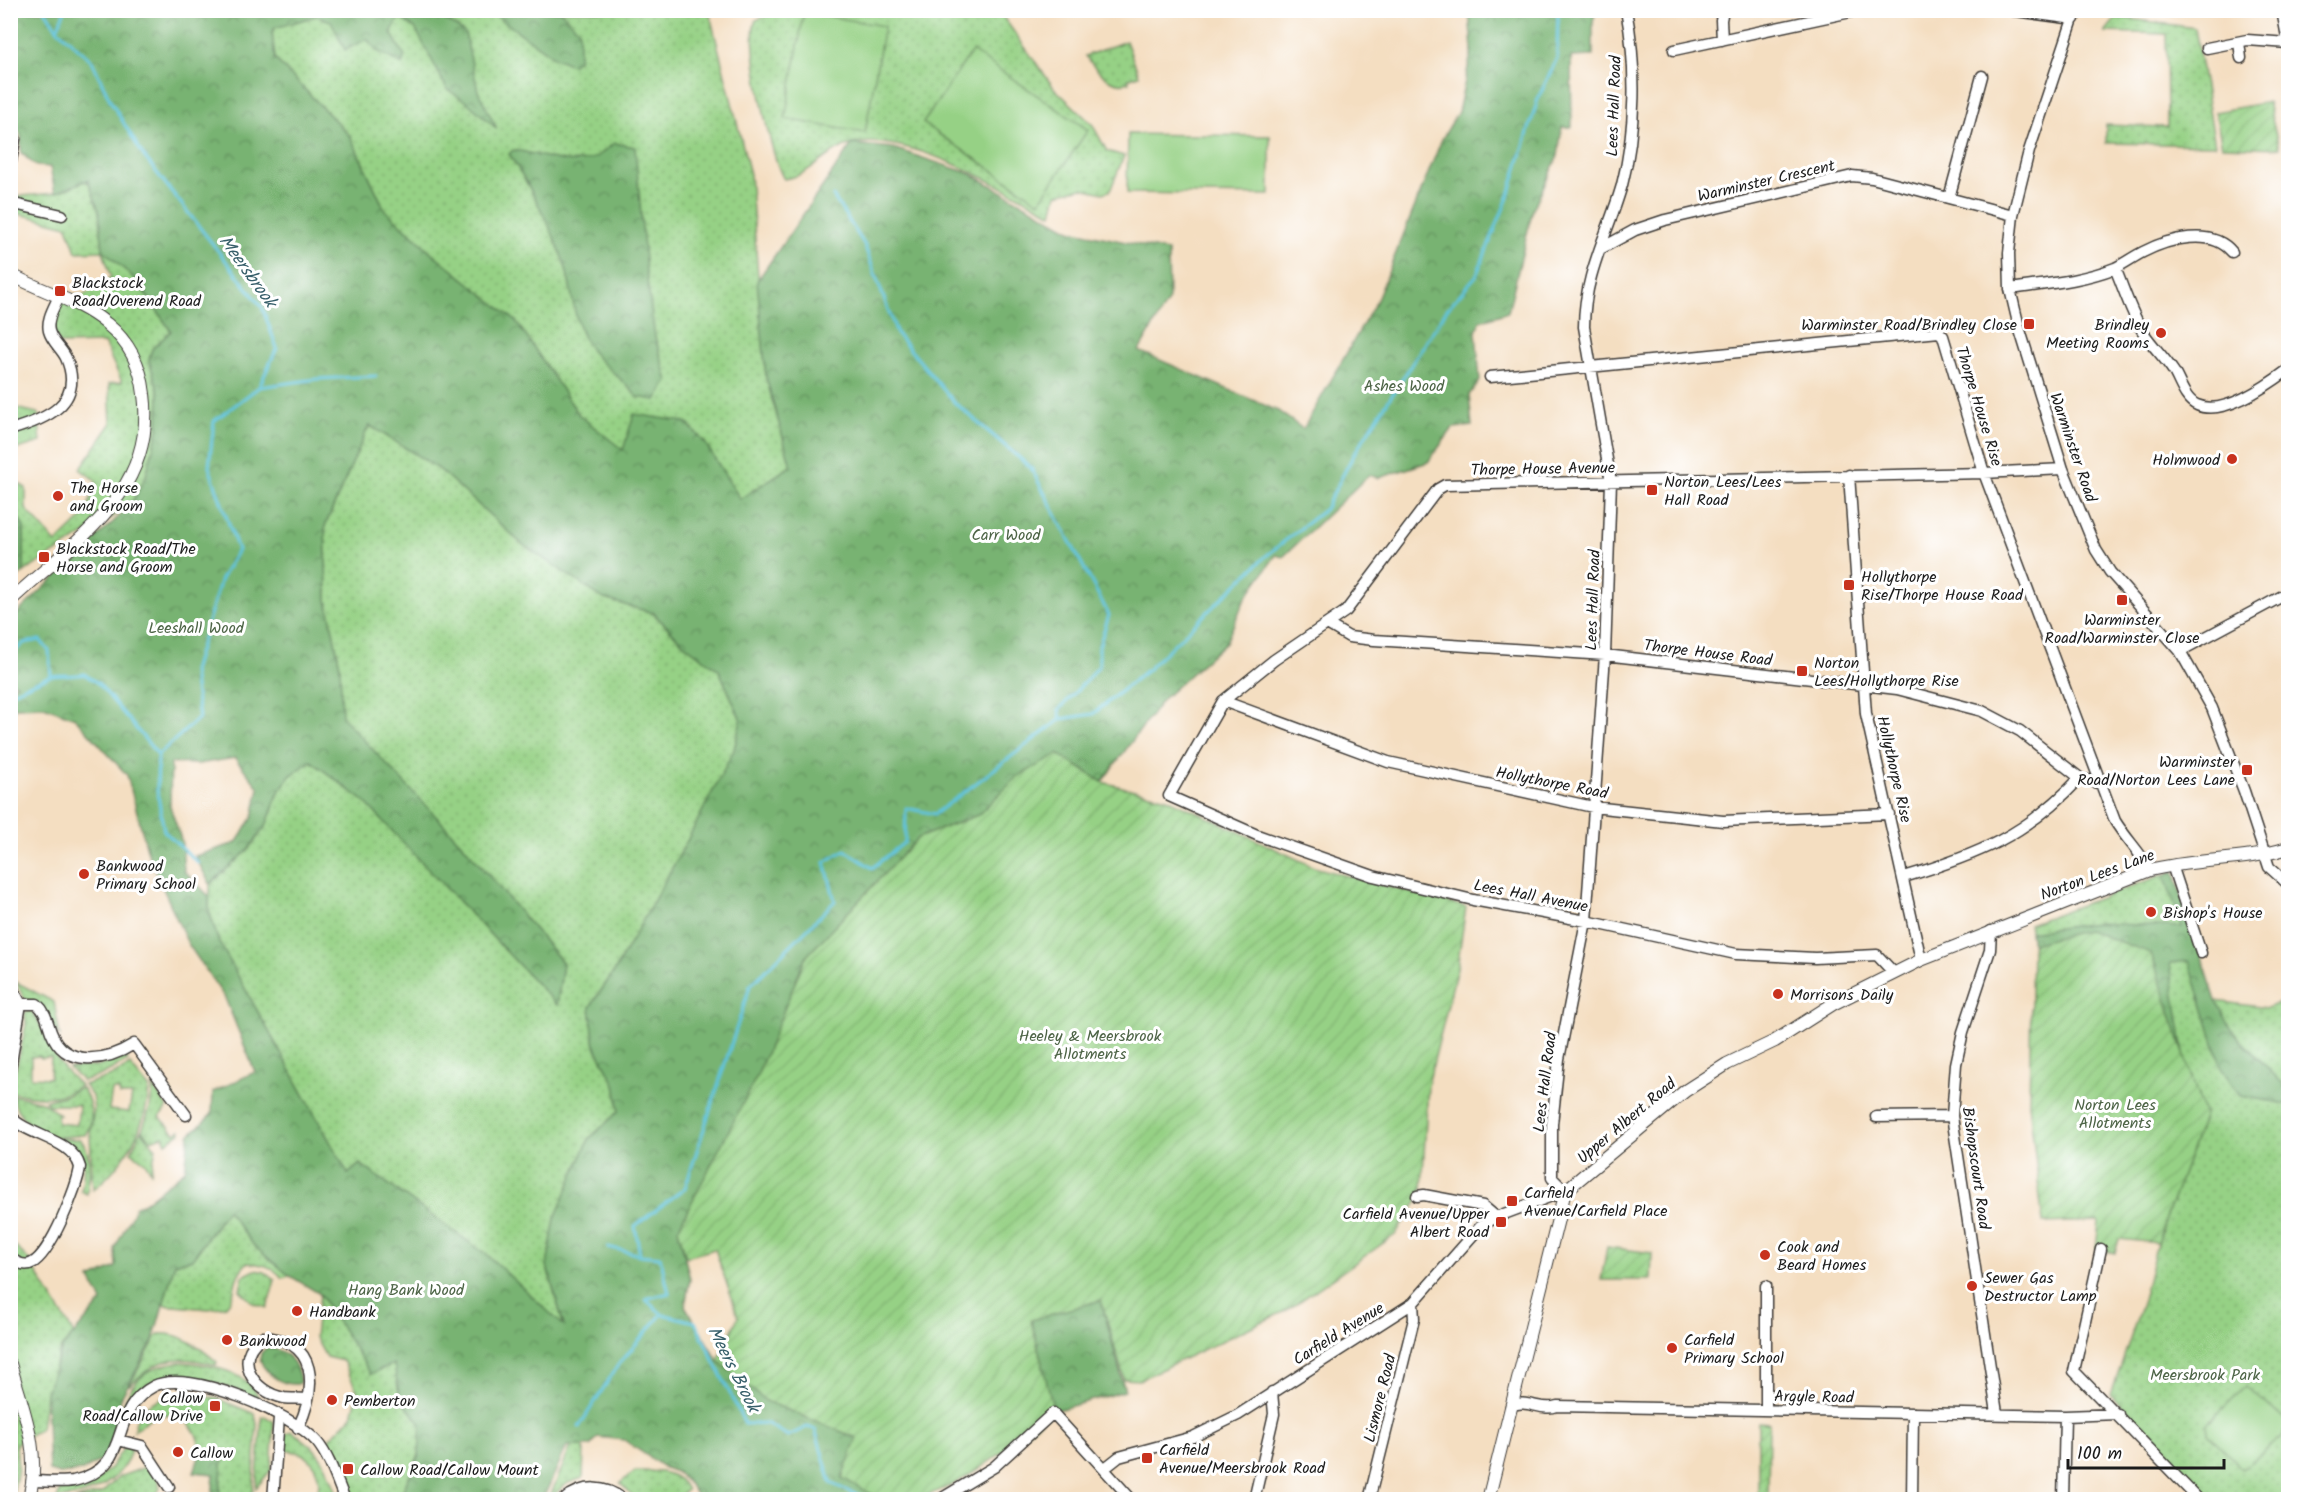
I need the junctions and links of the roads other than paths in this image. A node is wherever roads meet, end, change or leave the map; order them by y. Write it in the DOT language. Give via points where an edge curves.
graph roads {
  1 [pos="1626,10"];
  2 [pos="1723,10"];
  3 [pos="1860,10"];
  4 [pos="2008,10"];
  5 [pos="2282,10"];
  6 [pos="2075,15"];
  7 [pos="1722,40"];
  8 [pos="2239,42"];
  9 [pos="2288,43"];
  10 [pos="2207,48"];
  11 [pos="1674,50"];
  12 [pos="2241,58"];
  13 [pos="1982,76"];
  14 [pos="10,125"];
  15 [pos="10,166"];
  16 [pos="1949,198"];
  17 [pos="10,203"];
  18 [pos="62,215"];
  19 [pos="2013,215"];
  20 [pos="1600,249"];
  21 [pos="2232,252"];
  22 [pos="2115,268"];
  23 [pos="10,274"];
  24 [pos="2010,289"];
  25 [pos="59,296"];
  26 [pos="1591,366"];
  27 [pos="2289,370"];
  28 [pos="1490,377"];
  29 [pos="10,430"];
  30 [pos="2063,469"];
  31 [pos="1984,473"];
  32 [pos="1850,475"];
  33 [pos="1611,482"];
  34 [pos="2289,593"];
  35 [pos="10,601"];
  36 [pos="1327,624"];
  37 [pos="2180,651"];
  38 [pos="1605,655"];
  39 [pos="1866,687"];
  40 [pos="1223,701"];
  41 [pos="2080,778"];
  42 [pos="2101,784"];
  43 [pos="1169,796"];
  44 [pos="1593,807"];
  45 [pos="1889,813"];
  46 [pos="2289,848"];
  47 [pos="2265,855"];
  48 [pos="2175,865"];
  49 [pos="2150,870"];
  50 [pos="1904,877"];
  51 [pos="2289,884"];
  52 [pos="1586,921"];
  53 [pos="1991,931"];
  54 [pos="2201,953"];
  55 [pos="1921,960"];
  56 [pos="1893,972"];
  57 [pos="10,984"];
  58 [pos="21,1004"];
  59 [pos="10,1070"];
  60 [pos="186,1115"];
  61 [pos="10,1116"];
  62 [pos="1952,1116"];
  63 [pos="1876,1117"];
  64 [pos="1565,1191"];
  65 [pos="1418,1196"];
  66 [pos="1496,1217"];
  67 [pos="2101,1249"];
  68 [pos="10,1258"];
  69 [pos="1766,1286"];
  70 [pos="1413,1303"];
  71 [pos="10,1364"];
  72 [pos="1272,1392"];
  73 [pos="308,1399"];
  74 [pos="16,1404"];
  75 [pos="1511,1406"];
  76 [pos="1766,1410"];
  77 [pos="1913,1413"];
  78 [pos="1997,1413"];
  79 [pos="2118,1414"];
  80 [pos="2066,1416"];
  81 [pos="279,1417"];
  82 [pos="298,1428"];
  83 [pos="118,1440"];
  84 [pos="1105,1468"];
  85 [pos="32,1481"];
  86 [pos="169,1486"];
  87 [pos="29,1499"];
  88 [pos="273,1500"];
  89 [pos="345,1500"];
  90 [pos="564,1500"];
  91 [pos="624,1500"];
  92 [pos="939,1500"];
  93 [pos="1132,1500"];
  94 [pos="1254,1500"];
  95 [pos="1369,1500"];
  96 [pos="1488,1500"];
  97 [pos="1912,1500"];
  98 [pos="2063,1500"];
  99 [pos="2199,1500"];
  1 -- 20 [label="street, Lees Hall Road" via="1632,67 1629,156"];
  2 -- 7 [label="street"];
  3 -- 7 [label="street"];
  4 -- 6 [label="street"];
  5 -- 9 [label="street"];
  6 -- 19 [label="street, Warminster Road" via="2029,150"];
  7 -- 11 [label="street"];
  8 -- 9 [label="street"];
  8 -- 10 [label="street"];
  8 -- 12 [label="street"];
  13 -- 16 [label="street"];
  14 -- 15 [label="street" via="15,149"];
  16 -- 19 [label="street, Warminster Crescent"];
  16 -- 20 [label="street, Warminster Crescent" via="1872,178 1832,178 1665,220 1635,230"];
  17 -- 18 [label="street"];
  19 -- 24 [label="street, Warminster Road"];
  20 -- 26 [label="street, Lees Hall Road" via="1587,282 1584,303"];
  21 -- 22 [label="street" via="2224,242 2192,238 2161,244"];
  22 -- 24 [label="street"];
  22 -- 27 [label="street" via="2144,334 2196,405 2209,407 2238,401"];
  23 -- 25 [label="street"];
  24 -- 30 [label="street, Warminster Road"];
  25 -- 29 [label="street" via="49,330 70,370 67,394 53,414"];
  25 -- 35 [label="street" via="97,315 135,359 146,410 143,442 128,484 114,505"];
  26 -- 28 [label="street, Thorpe House Rise"];
  26 -- 31 [label="street, Thorpe House Rise" via="1939,332"];
  26 -- 33 [label="street, Lees Hall Road"];
  30 -- 31 [label="street, Thorpe House Avenue"];
  30 -- 37 [label="street, Warminster Road" via="2096,550 2110,572"];
  31 -- 32 [label="street, Thorpe House Avenue"];
  31 -- 42 [label="street, Thorpe House Rise"];
  32 -- 33 [label="street, Thorpe House Avenue"];
  32 -- 39 [label="street, Hollythorpe Rise"];
  33 -- 36 [label="street, Thorpe House Avenue" via="1445,485 1438,489 1346,611"];
  33 -- 38 [label="street, Lees Hall Road"];
  34 -- 37 [label="street"];
  36 -- 38 [label="street, Thorpe House Road" via="1349,637 1374,640"];
  36 -- 40 [label="street, Thorpe House Avenue"];
  37 -- 47 [label="street, Warminster Road" via="2212,708"];
  38 -- 39 [label="street, Thorpe House Road"];
  38 -- 44 [label="street, Lees Hall Road"];
  39 -- 41 [label="street, Thorpe House Road" via="1897,689 1982,711 2020,731"];
  39 -- 45 [label="street, Hollythorpe Rise" via="1866,714"];
  40 -- 43 [label="street, Thorpe House Avenue"];
  40 -- 44 [label="street, Hollythorpe Road" via="1388,762"];
  41 -- 42 [label="street, Thorpe House Road"];
  41 -- 50 [label="street" via="2054,806 2022,831 1952,863"];
  42 -- 49 [label="street, Thorpe House Rise" via="2115,821"];
  43 -- 52 [label="street, Lees Hall Avenue" via="1257,835 1373,876"];
  44 -- 45 [label="street, Hollythorpe Road" via="1723,820"];
  44 -- 52 [label="street, Lees Hall Road"];
  45 -- 50 [label="street, Hollythorpe Rise"];
  46 -- 47 [label="street, Norton Lees Lane"];
  47 -- 48 [label="street, Norton Lees Lane"];
  47 -- 51 [label="street, Warminster Road" via="2276,876"];
  48 -- 49 [label="street, Norton Lees Lane"];
  48 -- 54 [label="street"];
  49 -- 53 [label="street, Norton Lees Lane"];
  50 -- 55 [label="street, Hollythorpe Rise"];
  52 -- 56 [label="street, Lees Hall Avenue" via="1736,954 1815,958 1877,955"];
  52 -- 64 [label="street, Lees Hall Road" via="1559,1059 1552,1124 1552,1178"];
  53 -- 55 [label="street, Upper Albert Road"];
  53 -- 62 [label="street, Bishopscourt Road" via="1990,950 1956,1064"];
  55 -- 56 [label="street, Upper Albert Road"];
  56 -- 64 [label="street, Upper Albert Road" via="1685,1091"];
  57 -- 58 [label="street"];
  58 -- 59 [label="street"];
  58 -- 60 [label="street" via="37,1004 58,1045 77,1058 104,1057 134,1044"];
  61 -- 68 [label="street" via="19,1126 68,1150 80,1167 74,1192 45,1252 31,1264"];
  62 -- 63 [label="street"];
  62 -- 78 [label="street, Bishopscourt Road"];
  64 -- 66 [label="street, Carfield Avenue"];
  64 -- 75 [label="street"];
  65 -- 66 [label="street" via="1483,1206"];
  66 -- 70 [label="street, Carfield Avenue" via="1480,1227"];
  67 -- 79 [label="street" via="2073,1366 2077,1376"];
  69 -- 76 [label="street"];
  70 -- 72 [label="street, Carfield Avenue"];
  70 -- 95 [label="street, Lismore Road" via="1414,1319"];
  71 -- 74 [label="street"];
  72 -- 84 [label="street, Carfield Avenue" via="1216,1427 1119,1457"];
  72 -- 94 [label="street" via="1274,1414"];
  73 -- 73 [label="street" via="312,1377 296,1347 274,1337 262,1337 252,1345 246,1356 249,1371 259,1385 284,1398"];
  73 -- 82 [label="street"];
  74 -- 85 [label="street" via="31,1438"];
  75 -- 76 [label="street, Argyle Road" via="1521,1403 1550,1409 1557,1406"];
  75 -- 96 [label="street"];
  76 -- 77 [label="street, Argyle Road"];
  77 -- 78 [label="street, Argyle Road"];
  77 -- 97 [label="street"];
  78 -- 80 [label="street, Argyle Road"];
  79 -- 80 [label="street, Argyle Road"];
  79 -- 99 [label="street"];
  80 -- 98 [label="street"];
  81 -- 82 [label="street"];
  81 -- 83 [label="street" via="234,1395 199,1383 177,1382 156,1385 138,1397 127,1413"];
  81 -- 88 [label="street"];
  82 -- 89 [label="street" via="316,1441"];
  83 -- 85 [label="street" via="114,1455 104,1468 88,1476 71,1481"];
  83 -- 86 [label="street" via="142,1446"];
  84 -- 92 [label="street" via="1053,1413 994,1467"];
  84 -- 93 [label="street"];
  85 -- 87 [label="street"];
  90 -- 91 [label="street" via="572,1492 586,1488 603,1489"];
}
